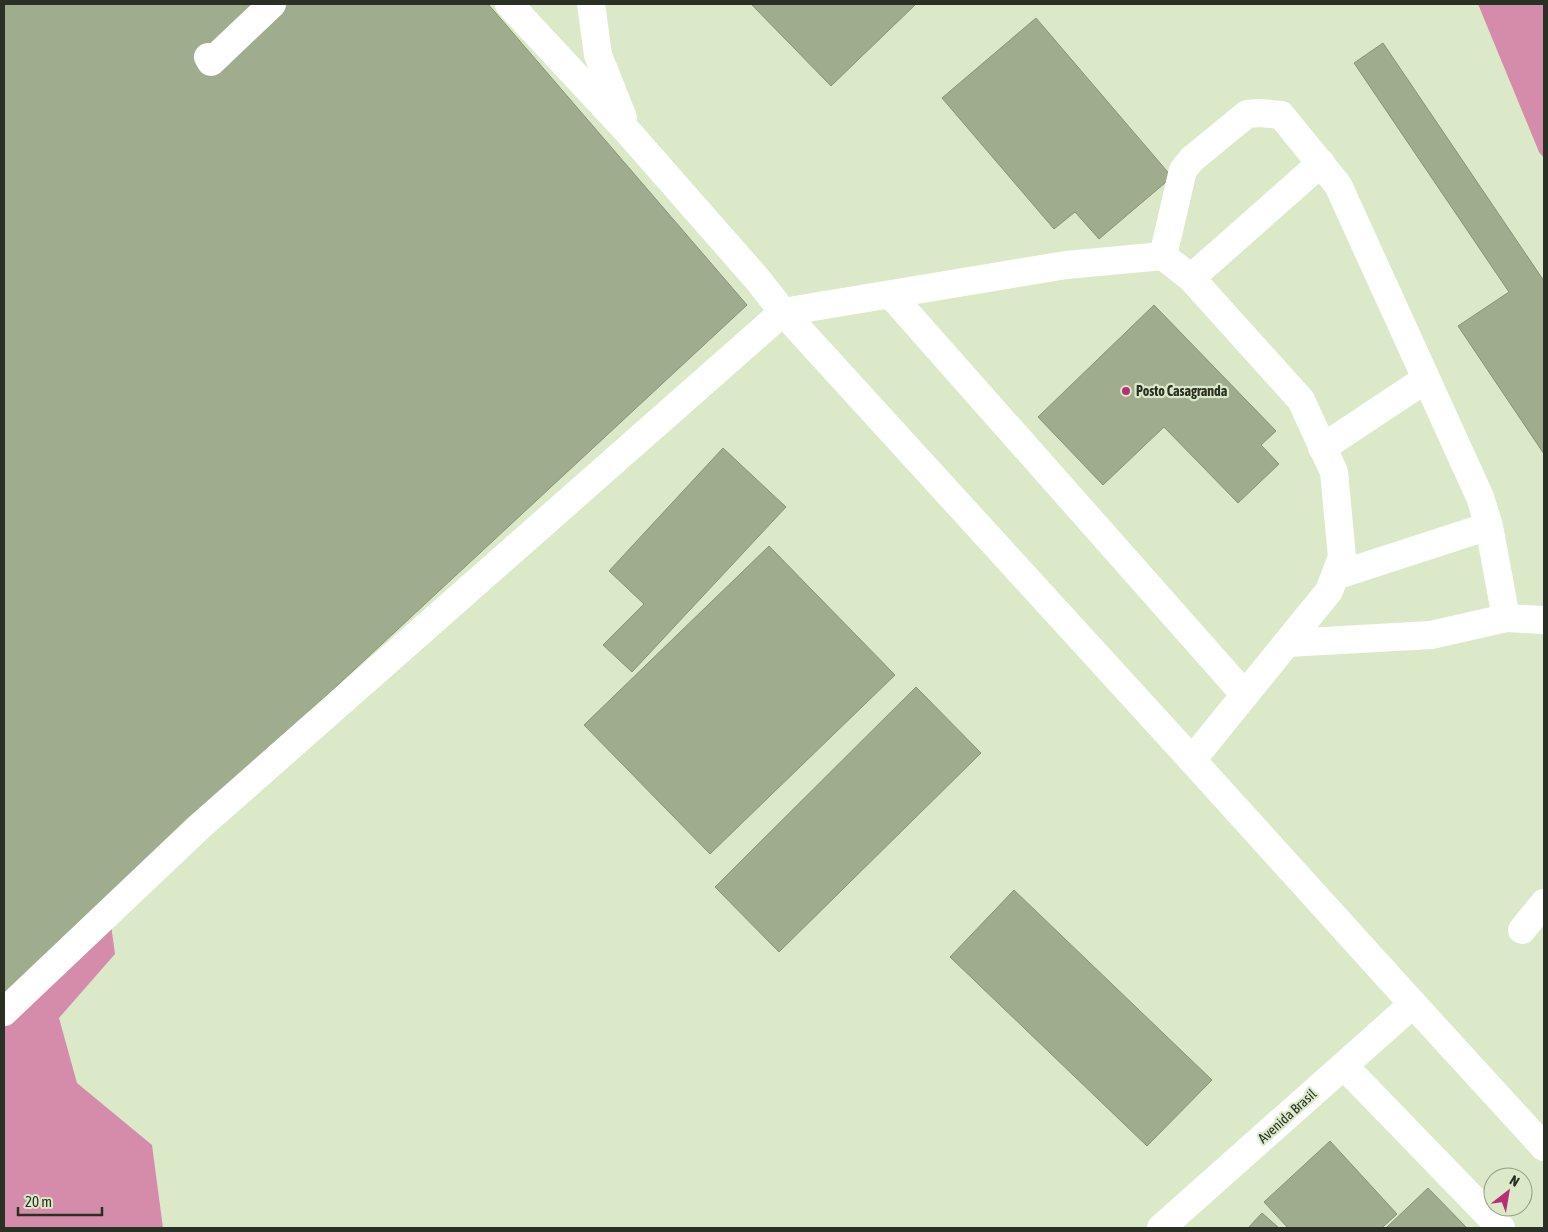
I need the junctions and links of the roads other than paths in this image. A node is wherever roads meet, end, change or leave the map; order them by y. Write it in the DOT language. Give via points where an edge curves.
graph roads {
  1 [pos="272,4"];
  2 [pos="509,4"];
  3 [pos="592,4"];
  4 [pos="208,57"];
  5 [pos="629,133"];
  6 [pos="1321,163"];
  7 [pos="1163,256"];
  8 [pos="1191,278"];
  9 [pos="891,294"];
  10 [pos="783,312"];
  11 [pos="1426,379"];
  12 [pos="1322,448"];
  13 [pos="1489,526"];
  14 [pos="1335,576"];
  15 [pos="1506,618"];
  16 [pos="1544,620"];
  17 [pos="1288,643"];
  18 [pos="1245,695"];
  19 [pos="1192,760"];
  20 [pos="1544,903"];
  21 [pos="1522,930"];
  22 [pos="1413,1004"];
  23 [pos="4,1012"];
  24 [pos="1344,1066"];
  25 [pos="1544,1147"];
  26 [pos="1161,1228"];
  27 [pos="1501,1228"];
  1 -- 4 [label="main road" via="211,62"];
  2 -- 5 [label="main road"];
  3 -- 5 [label="main road" via="598,55"];
  5 -- 10 [label="main road"];
  6 -- 7 [label="main road" via="1281,115 1247,114 1183,170"];
  6 -- 8 [label="main road"];
  6 -- 11 [label="main road" via="1338,185"];
  7 -- 8 [label="main road"];
  7 -- 9 [label="main road" via="1066,265"];
  8 -- 12 [label="main road" via="1301,400"];
  9 -- 10 [label="main road"];
  9 -- 18 [label="main road"];
  10 -- 19 [label="main road"];
  10 -- 23 [label="main road" via="199,827"];
  11 -- 12 [label="main road"];
  11 -- 13 [label="main road" via="1480,497"];
  12 -- 14 [label="main road" via="1334,472 1342,557"];
  13 -- 14 [label="main road"];
  13 -- 15 [label="main road"];
  14 -- 17 [label="main road" via="1330,591"];
  15 -- 16 [label="main road"];
  15 -- 17 [label="main road" via="1431,635"];
  17 -- 18 [label="main road"];
  18 -- 19 [label="main road"];
  19 -- 22 [label="main road"];
  20 -- 21 [label="main road"];
  22 -- 24 [label="main road, Avenida Brasil"];
  22 -- 25 [label="main road"];
  24 -- 26 [label="main road, Avenida Brasil"];
  24 -- 27 [label="main road"];
}
